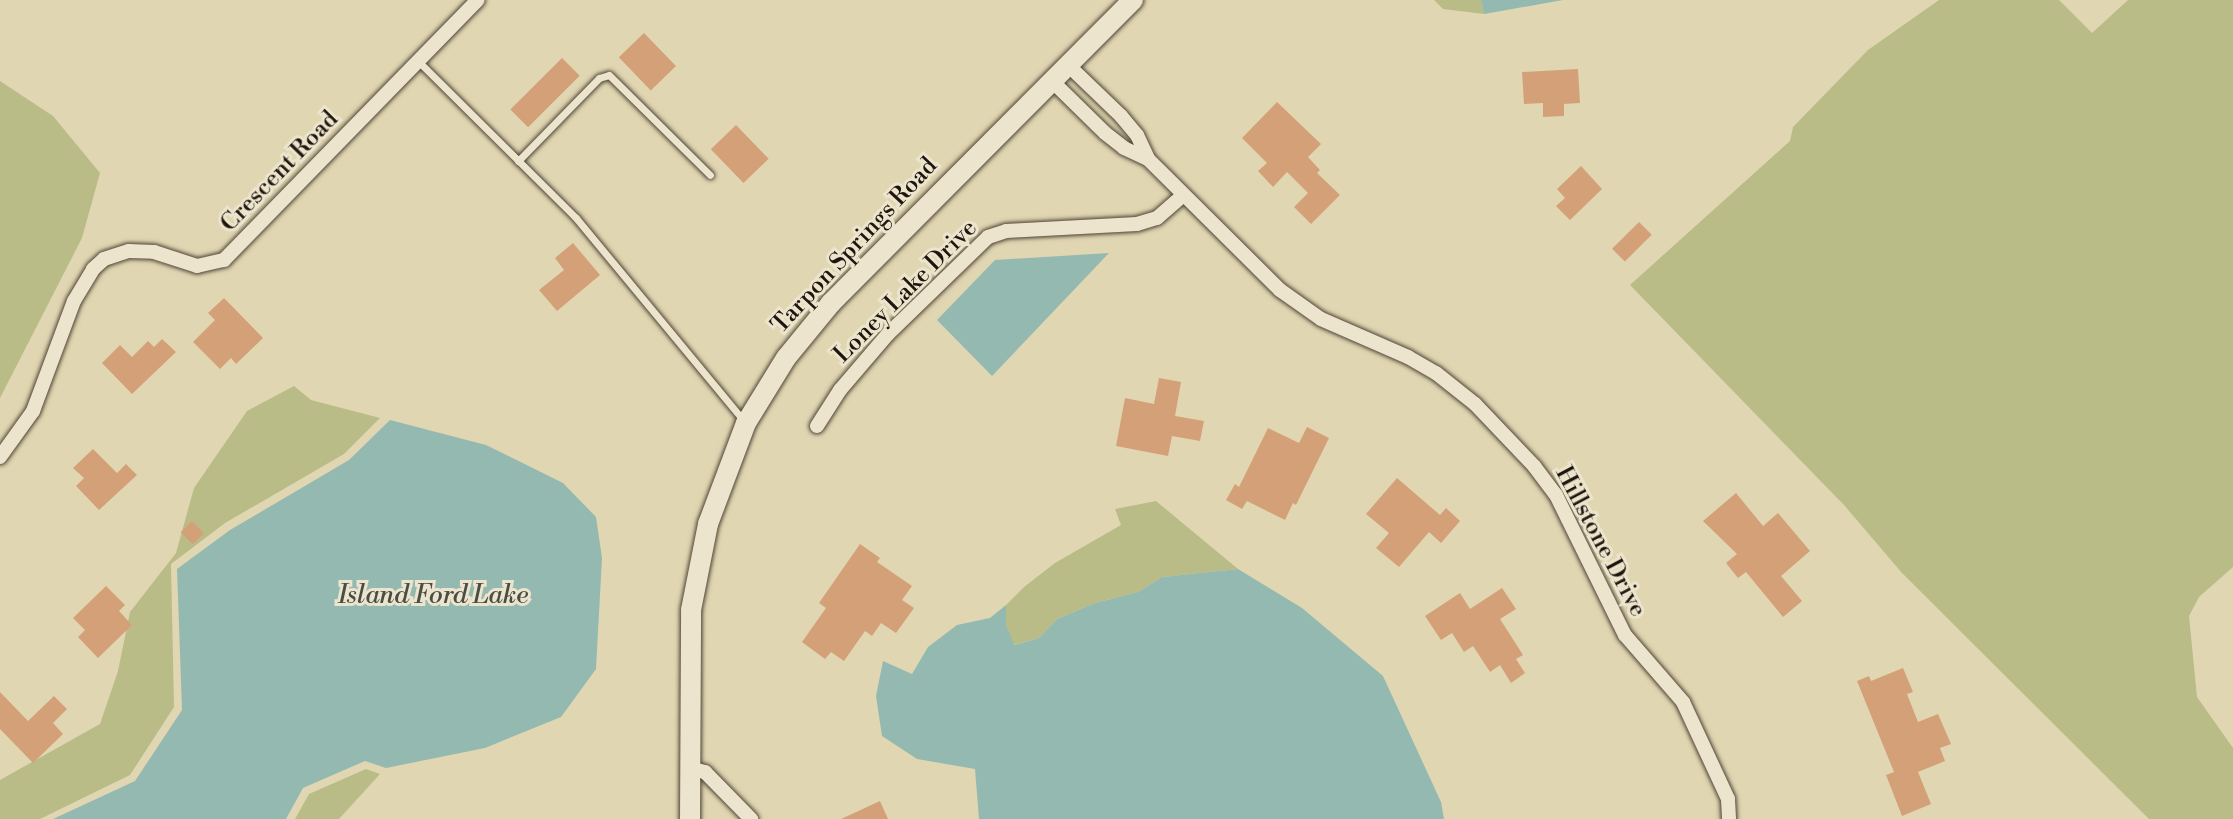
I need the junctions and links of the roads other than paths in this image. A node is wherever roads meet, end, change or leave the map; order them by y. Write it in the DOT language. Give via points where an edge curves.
graph roads {
  1 [pos="478,0"];
  2 [pos="1133,0"];
  3 [pos="418,61"];
  4 [pos="1068,65"];
  5 [pos="1052,81"];
  6 [pos="1121,116"];
  7 [pos="1105,133"];
  8 [pos="1148,159"];
  9 [pos="518,161"];
  10 [pos="710,175"];
  11 [pos="1183,195"];
  12 [pos="746,423"];
  13 [pos="817,426"];
  14 [pos="0,457"];
  15 [pos="690,768"];
  16 [pos="690,819"];
  17 [pos="751,819"];
  18 [pos="1729,819"];
  1 -- 3 [label="street, Crescent Road"];
  2 -- 4 [label="main road, Tarpon Springs Road"];
  3 -- 9 [label="lane"];
  3 -- 14 [label="street, Crescent Road" via="224,260 197,266 154,252 129,251 104,259 93,269 74,301 33,411"];
  4 -- 5 [label="main road, Tarpon Springs Road"];
  4 -- 6 [label="street, Hillstone Drive"];
  5 -- 7 [label="street, Hillstone Drive"];
  5 -- 12 [label="main road, Tarpon Springs Road" via="808,327"];
  6 -- 7 [label="street"];
  6 -- 8 [label="street, Hillstone Drive"];
  7 -- 8 [label="street, Hillstone Drive"];
  8 -- 11 [label="street, Hillstone Drive"];
  9 -- 10 [label="lane" via="599,78 609,75"];
  9 -- 12 [label="lane" via="576,218"];
  11 -- 13 [label="street, Loney Lake Drive" via="1157,218 1137,224 1006,231 988,237 880,343"];
  11 -- 18 [label="street, Hillstone Drive" via="1280,290 1321,319 1436,373 1475,404 1534,466 1556,495 1625,635 1683,702 1728,799"];
  12 -- 15 [label="main road, Tarpon Springs Road" via="712,510 695,585"];
  15 -- 16 [label="main road, Tarpon Springs Road"];
  15 -- 17 [label="street" via="705,772"];
}
